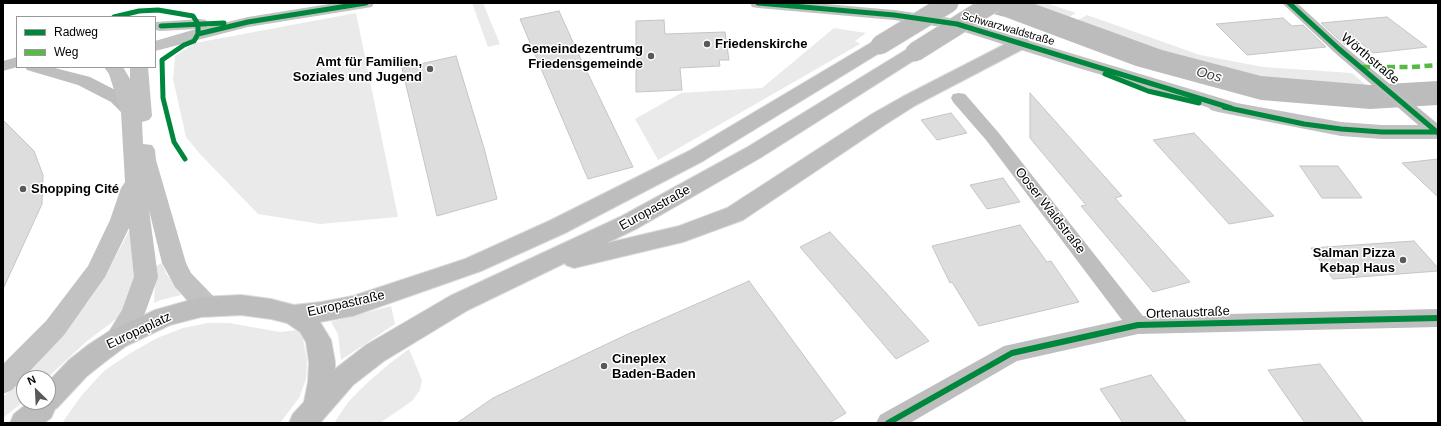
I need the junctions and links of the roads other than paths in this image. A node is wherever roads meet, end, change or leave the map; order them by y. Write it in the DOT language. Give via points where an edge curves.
graph roads {
  1 [pos="366,3"];
  2 [pos="758,3"];
  3 [pos="949,3"];
  4 [pos="993,3"];
  5 [pos="1289,3"];
  6 [pos="248,22"];
  7 [pos="158,24"];
  8 [pos="1021,43"];
  9 [pos="156,46"];
  10 [pos="16,62"];
  11 [pos="3,66"];
  12 [pos="16,66"];
  13 [pos="36,68"];
  14 [pos="114,68"];
  15 [pos="139,68"];
  16 [pos="959,98"];
  17 [pos="131,112"];
  18 [pos="1438,132"];
  19 [pos="136,176"];
  20 [pos="534,268"];
  21 [pos="208,307"];
  22 [pos="294,315"];
  23 [pos="1438,318"];
  24 [pos="1138,325"];
  25 [pos="117,339"];
  26 [pos="3,382"];
  27 [pos="39,412"];
  28 [pos="309,415"];
  29 [pos="888,423"];
  1 -- 6 [label="street"];
  2 -- 8 [label="street, Schwarzwaldstraße" via="887,14 957,24"];
  3 -- 22 [label="main road, Europastraße, bridge" via="696,156 557,228 473,265 395,293 353,306"];
  4 -- 20 [label="main road, Europastraße, bridge" via="705,181 630,222"];
  5 -- 18 [label="street, Wörthstraße"];
  6 -- 7 [label="street"];
  6 -- 9 [label="street"];
  7 -- 9 [label="street" via="164,28 165,34"];
  8 -- 18 [label="street, Schwarzwaldstraße" via="1084,64 1148,91 1178,99 1341,129"];
  8 -- 20 [label="main road" via="885,115 735,214 683,234"];
  10 -- 11 [label="street"];
  11 -- 12 [label="street"];
  13 -- 17 [label="street" via="84,81 117,98"];
  14 -- 17 [label="street" via="118,72"];
  15 -- 21 [label="street" via="138,83 146,160 174,262 183,280"];
  16 -- 24 [label="street, Ooser Waldstraße" via="992,136"];
  17 -- 19 [label="street"];
  19 -- 25 [label="street" via="146,277 132,313"];
  19 -- 26 [label="street" via="121,220 97,270 55,328"];
  20 -- 28 [label="main road, Europastraße" via="460,303 388,344 344,377"];
  21 -- 22 [label="main road, Europaplatz" via="241,305 271,308"];
  21 -- 25 [label="main road, Europaplatz" via="164,317"];
  22 -- 28 [label="main road, Europaplatz" via="309,325 318,340 322,362 321,382"];
  23 -- 24 [label="street, Ortenaustraße"];
  24 -- 29 [label="street, Ortenaustraße" via="1012,353"];
  25 -- 27 [label="main road, Europaplatz" via="96,352 78,368"];
}
